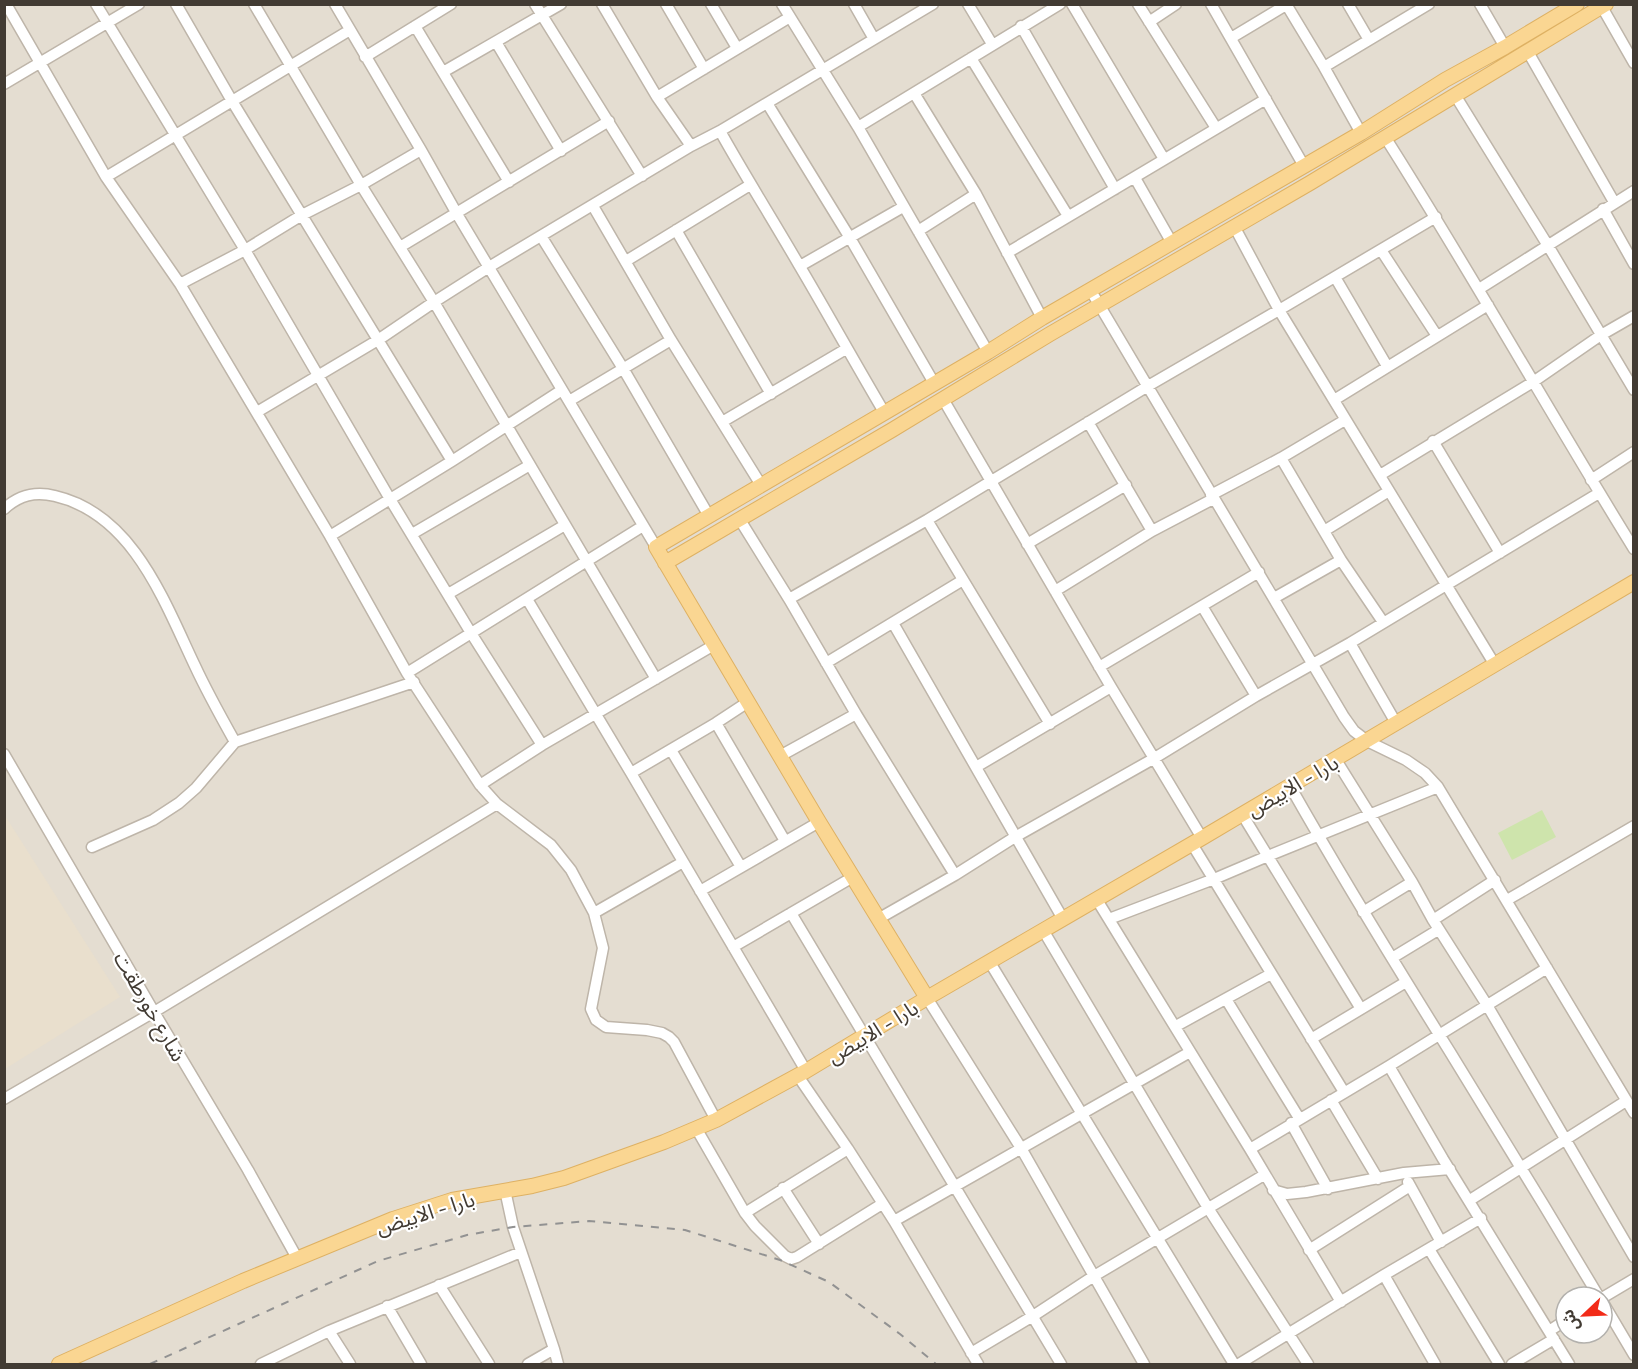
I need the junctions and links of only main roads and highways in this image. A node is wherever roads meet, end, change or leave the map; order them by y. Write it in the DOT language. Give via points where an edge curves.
graph roads {
  1 [pos="1577,4"];
  2 [pos="1604,6"];
  3 [pos="1554,10"];
  4 [pos="665,563"];
  5 [pos="1634,582"];
  6 [pos="927,998"];
  7 [pos="59,1365"];
  1 -- 3 [label="main road"];
  2 -- 4 [label="main road"];
  3 -- 4 [label="main road" via="1505,47 656,547"];
  4 -- 6 [label="main road"];
  5 -- 6 [label="main road, بارا - الابيض"];
  6 -- 7 [label="main road, بارا - الابيض" via="802,1073 716,1120 664,1142 564,1178 452,1200 393,1219 243,1281"];
}
